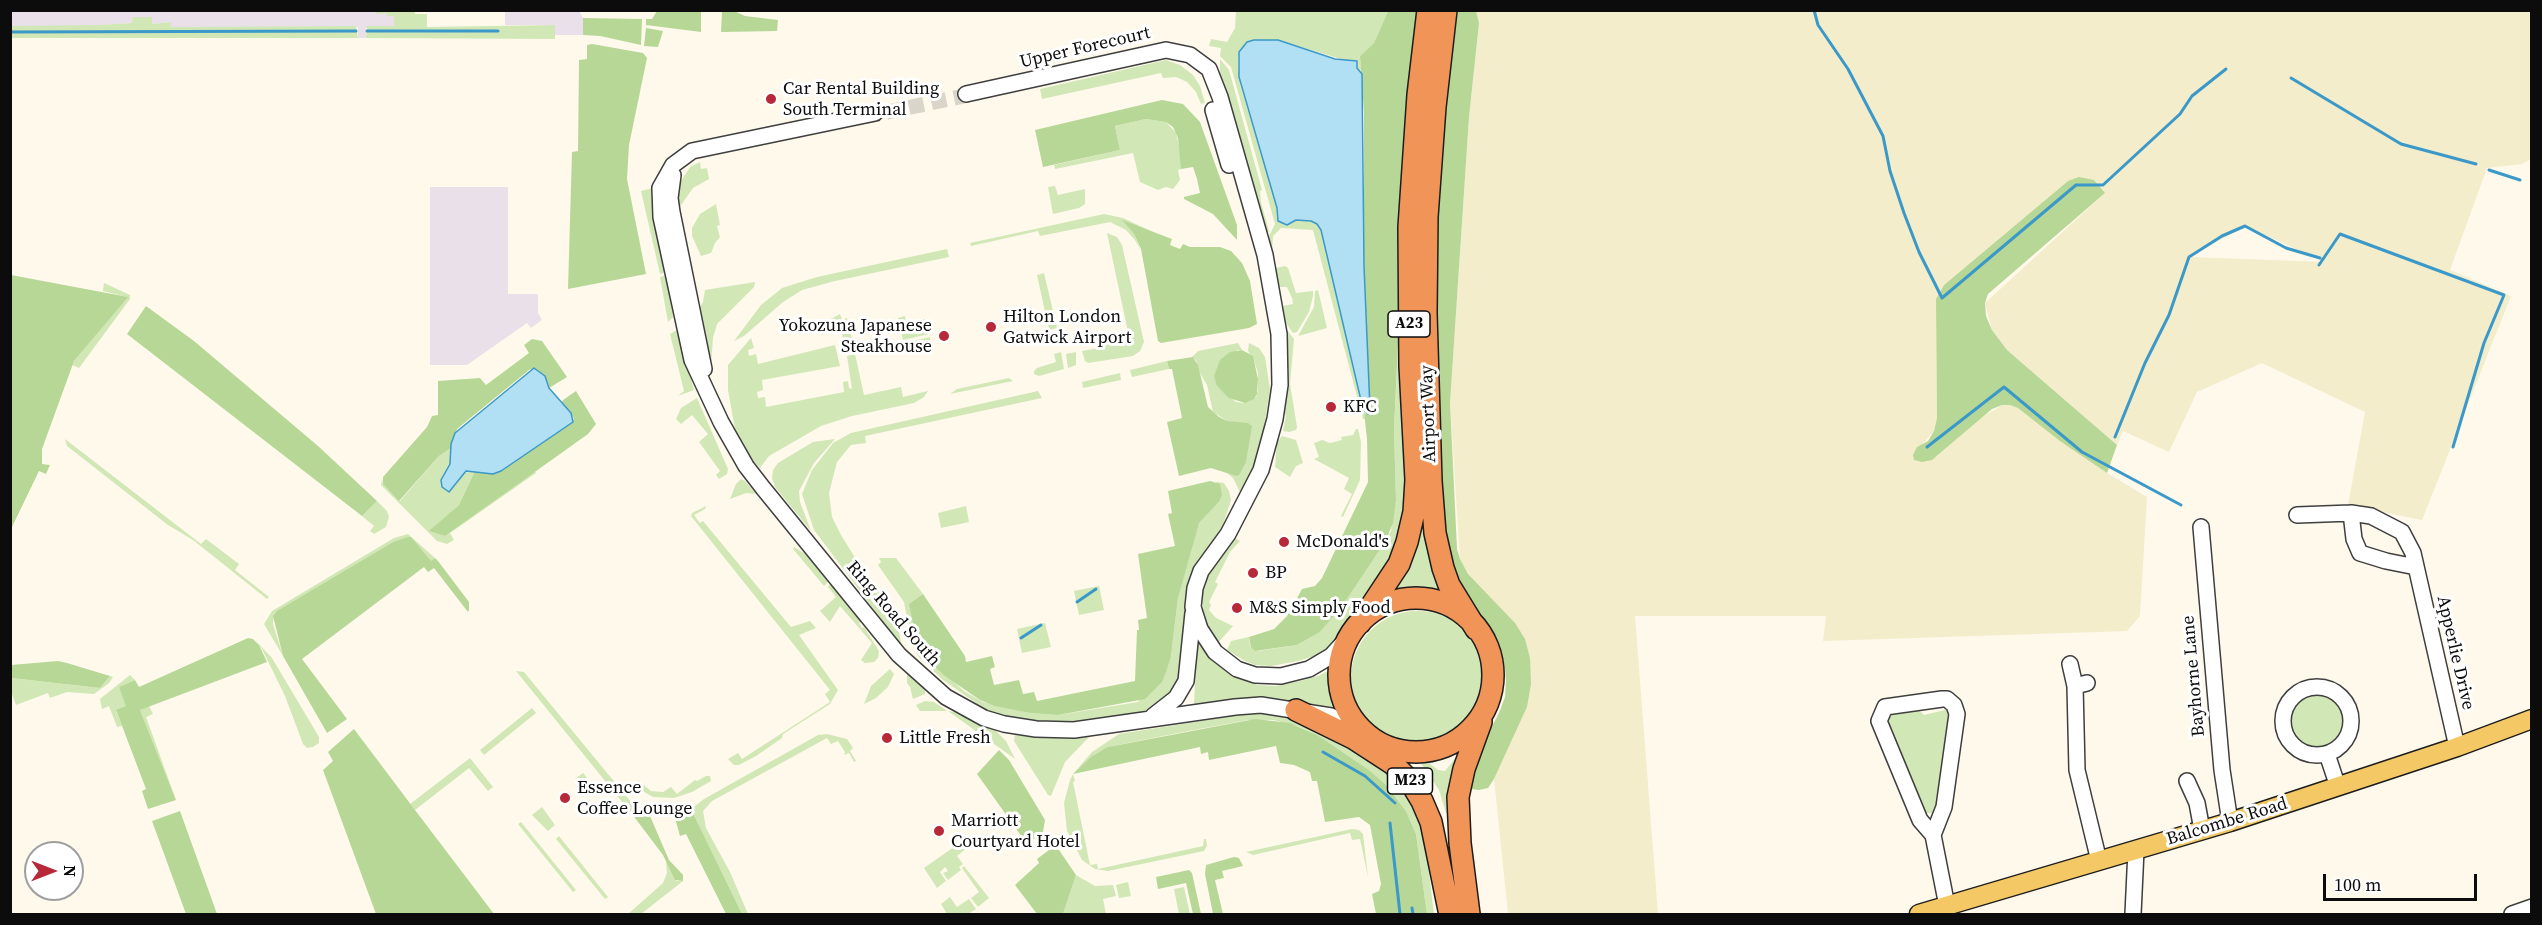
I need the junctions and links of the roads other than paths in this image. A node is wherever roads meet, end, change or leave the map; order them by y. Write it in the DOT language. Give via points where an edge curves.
graph roads {
  1 [pos="1428,10"];
  2 [pos="1446,10"];
  3 [pos="1180,58"];
  4 [pos="966,94"];
  5 [pos="875,113"];
  6 [pos="673,176"];
  7 [pos="669,226"];
  8 [pos="1271,286"];
  9 [pos="2351,513"];
  10 [pos="2298,515"];
  11 [pos="2201,526"];
  12 [pos="2416,567"];
  13 [pos="1193,607"];
  14 [pos="1356,628"];
  15 [pos="1476,628"];
  16 [pos="2070,664"];
  17 [pos="1296,710"];
  18 [pos="1485,710"];
  19 [pos="2532,719"];
  20 [pos="1145,720"];
  21 [pos="1379,741"];
  22 [pos="2457,747"];
  23 [pos="2327,754"];
  24 [pos="2187,781"];
  25 [pos="2338,787"];
  26 [pos="2230,822"];
  27 [pos="2202,830"];
  28 [pos="1933,835"];
  29 [pos="2136,850"];
  30 [pos="2099,861"];
  31 [pos="1947,906"];
  32 [pos="2532,908"];
  33 [pos="1456,913"];
  34 [pos="1919,915"];
  35 [pos="2133,915"];
  36 [pos="2512,915"];
  1 -- 14 [label="highway, Airport Way / A23" via="1409,227 1414,512 1399,564"];
  2 -- 15 [label="highway, Airport Way / A23" via="1426,218 1431,482 1435,533 1443,568"];
  3 -- 8 [label="street" via="1202,78"];
  4 -- 8 [label="street, Upper Forecourt" via="1166,50 1190,55 1209,69 1217,88"];
  5 -- 7 [label="street" via="688,153 668,171 660,188 659,204"];
  6 -- 7 [label="street"];
  7 -- 20 [label="street, Ring Road South" via="687,343 700,381 746,466 892,648 946,697 995,722 1074,730"];
  8 -- 13 [label="street" via="1280,363 1273,427 1261,470 1228,534 1202,571"];
  9 -- 10 [label="street, Apperlie Drive"];
  9 -- 12 [label="street, Apperlie Drive" via="2371,516 2402,532"];
  9 -- 12 [label="street" via="2360,553"];
  11 -- 26 [label="street, Bayhorne Lane"];
  12 -- 22 [label="street, Apperlie Drive"];
  13 -- 14 [label="street" via="1204,636 1218,656 1237,669 1258,675 1284,675 1309,669 1331,656"];
  13 -- 20 [label="street" via="1186,681 1170,704"];
  14 -- 15 [label="highway" via="1390,603 1422,599 1451,606"];
  14 -- 21 [label="highway" via="1341,662 1341,695 1352,717"];
  15 -- 18 [label="highway" via="1488,646 1493,664 1492,689"];
  16 -- 30 [label="street" via="2081,684 2077,770"];
  17 -- 20 [label="street, Ring Road South" via="1248,705"];
  17 -- 21 [label="street, Ring Road South" via="1331,716"];
  17 -- 33 [label="highway, M23" via="1353,738 1410,781 1431,822"];
  18 -- 21 [label="highway" via="1471,730 1449,745 1418,752"];
  18 -- 33 [label="highway, M23" via="1458,797"];
  19 -- 22 [label="main road, Balcombe Road"];
  21 -- 33 [label="highway, M23" via="1417,768 1435,796"];
  22 -- 25 [label="main road, Balcombe Road"];
  23 -- 23 [label="street" via="2348,736 2350,713 2336,692 2313,687 2299,692 2285,709 2285,735 2305,753"];
  23 -- 25 [label="street"];
  24 -- 27 [label="street" via="2197,803"];
  25 -- 26 [label="main road, Balcombe Road"];
  26 -- 27 [label="main road, Balcombe Road"];
  27 -- 29 [label="main road, Balcombe Road"];
  28 -- 28 [label="street" via="1920,820 1879,721 1886,707 1947,699 1956,714 1944,807"];
  28 -- 31 [label="street"];
  29 -- 30 [label="main road, Balcombe Road"];
  29 -- 35 [label="street"];
  30 -- 31 [label="main road, Balcombe Road"];
  31 -- 34 [label="main road, Balcombe Road"];
  32 -- 36 [label="street"];
}
